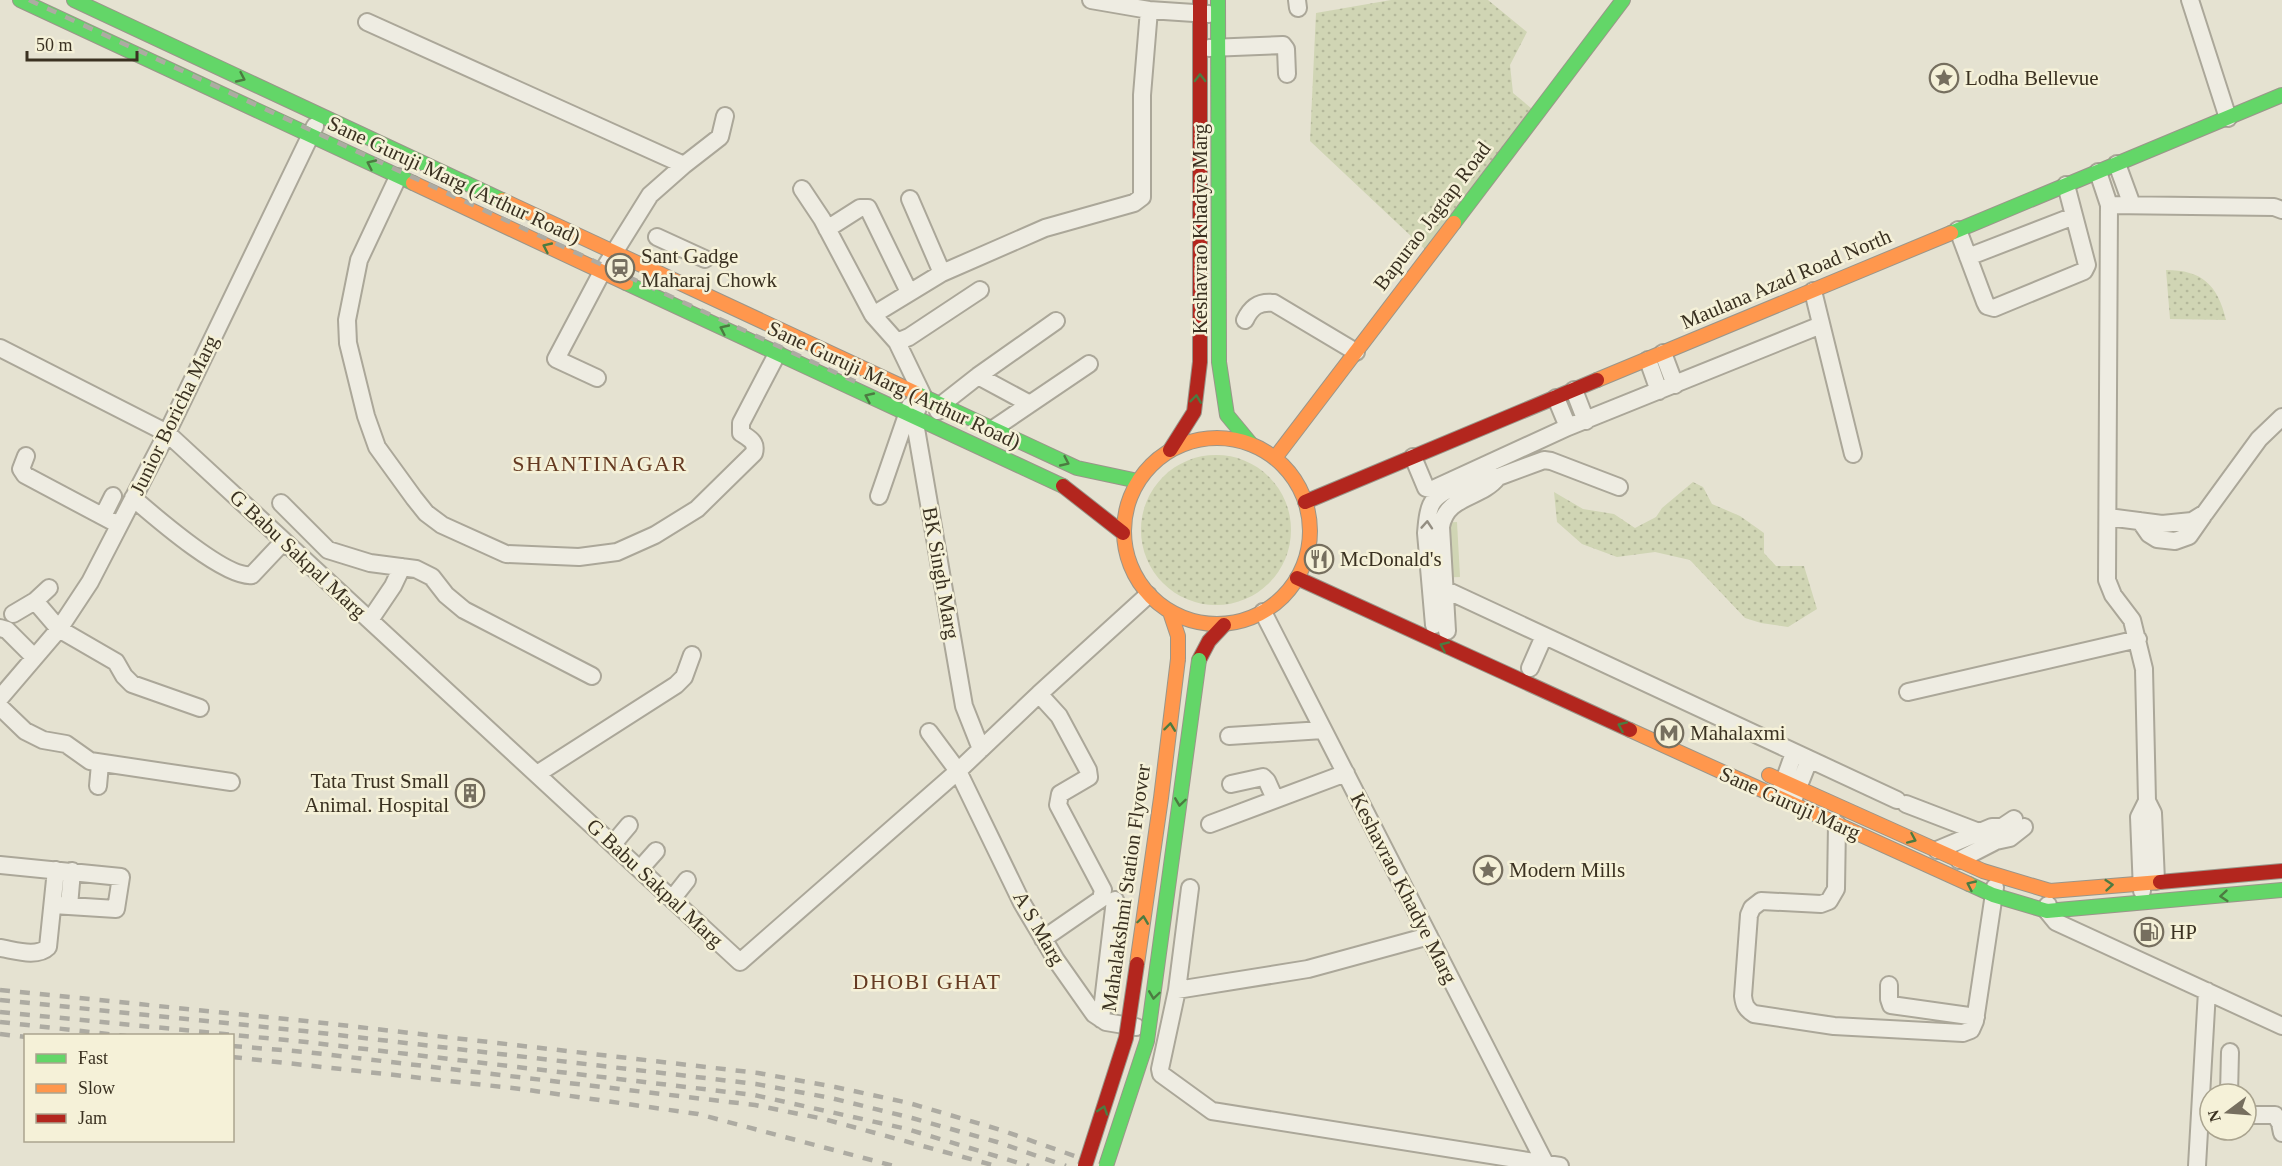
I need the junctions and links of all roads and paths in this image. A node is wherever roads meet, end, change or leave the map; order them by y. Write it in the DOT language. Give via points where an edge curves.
graph roads {
  1 [pos="20,0"];
  2 [pos="74,0"];
  3 [pos="1091,0"];
  4 [pos="1623,0"];
  5 [pos="2190,0"];
  6 [pos="1200,7"];
  7 [pos="1218,7"];
  8 [pos="1149,10"];
  9 [pos="122,22"];
  10 [pos="367,22"];
  11 [pos="114,44"];
  12 [pos="1218,47"];
  13 [pos="1200,49"];
  14 [pos="218,67"];
  15 [pos="1287,74"];
  16 [pos="208,88"];
  17 [pos="2282,95"];
  18 [pos="289,100"];
  19 [pos="320,115"];
  20 [pos="725,116"];
  21 [pos="2228,118"];
  22 [pos="279,121"];
  23 [pos="310,136"];
  24 [pos="2117,164"];
  25 [pos="684,165"];
  26 [pos="2098,172"];
  27 [pos="398,177"];
  28 [pos="2066,185"];
  29 [pos="802,189"];
  30 [pos="910,199"];
  31 [pos="2109,205"];
  32 [pos="2132,205"];
  33 [pos="2282,210"];
  34 [pos="2074,216"];
  35 [pos="827,229"];
  36 [pos="1958,230"];
  37 [pos="657,237"];
  38 [pos="614,252"];
  39 [pos="1968,257"];
  40 [pos="602,272"];
  41 [pos="942,273"];
  42 [pos="683,284"];
  43 [pos="980,290"];
  44 [pos="1813,291"];
  45 [pos="909,292"];
  46 [pos="873,315"];
  47 [pos="1245,320"];
  48 [pos="1056,321"];
  49 [pos="1821,325"];
  50 [pos="897,342"];
  51 [pos="0,348"];
  52 [pos="1356,352"];
  53 [pos="777,354"];
  54 [pos="1655,356"];
  55 [pos="1089,364"];
  56 [pos="978,376"];
  57 [pos="597,378"];
  58 [pos="1675,385"];
  59 [pos="1574,390"];
  60 [pos="1659,391"];
  61 [pos="919,394"];
  62 [pos="1556,398"];
  63 [pos="1030,404"];
  64 [pos="941,405"];
  65 [pos="910,416"];
  66 [pos="2282,417"];
  67 [pos="974,420"];
  68 [pos="1586,421"];
  69 [pos="932,426"];
  70 [pos="1568,427"];
  71 [pos="993,429"];
  72 [pos="167,433"];
  73 [pos="964,441"];
  74 [pos="1251,444"];
  75 [pos="1034,448"];
  76 [pos="1170,450"];
  77 [pos="1853,454"];
  78 [pos="26,456"];
  79 [pos="1413,457"];
  80 [pos="1275,458"];
  81 [pos="1025,469"];
  82 [pos="1498,477"];
  83 [pos="1138,481"];
  84 [pos="1618,487"];
  85 [pos="113,496"];
  86 [pos="879,496"];
  87 [pos="133,498"];
  88 [pos="1305,502"];
  89 [pos="281,503"];
  90 [pos="103,516"];
  91 [pos="2108,518"];
  92 [pos="119,525"];
  93 [pos="1124,533"];
  94 [pos="284,541"];
  95 [pos="328,550"];
  96 [pos="402,567"];
  97 [pos="314,568"];
  98 [pos="1297,578"];
  99 [pos="1341,583"];
  100 [pos="49,588"];
  101 [pos="1444,589"];
  102 [pos="1148,595"];
  103 [pos="35,601"];
  104 [pos="1170,612"];
  105 [pos="1263,612"];
  106 [pos="12,614"];
  107 [pos="370,620"];
  108 [pos="1224,625"];
  109 [pos="1435,625"];
  110 [pos="0,628"];
  111 [pos="59,629"];
  112 [pos="1544,636"];
  113 [pos="2138,639"];
  114 [pos="692,655"];
  115 [pos="34,657"];
  116 [pos="1530,668"];
  117 [pos="592,676"];
  118 [pos="1535,687"];
  119 [pos="1908,692"];
  120 [pos="1039,694"];
  121 [pos="0,698"];
  122 [pos="1607,703"];
  123 [pos="0,707"];
  124 [pos="200,708"];
  125 [pos="1601,717"];
  126 [pos="1323,730"];
  127 [pos="929,732"];
  128 [pos="1229,736"];
  129 [pos="1700,744"];
  130 [pos="981,749"];
  131 [pos="1802,756"];
  132 [pos="1693,759"];
  133 [pos="100,764"];
  134 [pos="1752,767"];
  135 [pos="958,771"];
  136 [pos="1346,773"];
  137 [pos="537,774"];
  138 [pos="231,782"];
  139 [pos="1231,784"];
  140 [pos="98,786"];
  141 [pos="1788,793"];
  142 [pos="1275,799"];
  143 [pos="1210,824"];
  144 [pos="1837,824"];
  145 [pos="628,825"];
  146 [pos="1979,832"];
  147 [pos="613,844"];
  148 [pos="1937,850"];
  149 [pos="656,851"];
  150 [pos="1959,860"];
  151 [pos="0,865"];
  152 [pos="640,869"];
  153 [pos="64,870"];
  154 [pos="2282,871"];
  155 [pos="1998,876"];
  156 [pos="687,880"];
  157 [pos="2149,882"];
  158 [pos="1190,888"];
  159 [pos="2282,890"];
  160 [pos="2050,891"];
  161 [pos="1993,895"];
  162 [pos="672,899"];
  163 [pos="1115,900"];
  164 [pos="2142,903"];
  165 [pos="61,905"];
  166 [pos="2047,911"];
  167 [pos="1429,936"];
  168 [pos="1043,939"];
  169 [pos="0,948"];
  170 [pos="1889,985"];
  171 [pos="1177,990"];
  172 [pos="2206,991"];
  173 [pos="1976,1017"];
  174 [pos="1101,1018"];
  175 [pos="2282,1026"];
  176 [pos="1167,1032"];
  177 [pos="2230,1052"];
  178 [pos="2205,1082"];
  179 [pos="2229,1082"];
  180 [pos="2258,1115"];
  181 [pos="2282,1133"];
  182 [pos="2201,1142"];
  183 [pos="1553,1164"];
  184 [pos="1085,1166"];
  185 [pos="1106,1166"];
  186 [pos="2197,1166"];
  1 -- 11 [label="main road, Sane Guruji Marg (Arthur Road)"];
  2 -- 9 [label="main road, Sane Guruji Marg (Arthur Road)"];
  3 -- 8 [label="street"];
  4 -- 52 [label="main road, Bapurao Jagtap Road"];
  5 -- 21 [label="street"];
  6 -- 7 [label="street"];
  6 -- 8 [label="street"];
  6 -- 13 [label="main road, Keshavrao Khadye Marg"];
  7 -- 12 [label="main road, Keshavrao Khadye Marg"];
  8 -- 41 [label="street" via="1142,95 1142,197 1134,203 1045,228"];
  9 -- 11 [label="main road"];
  9 -- 14 [label="main road, Sane Guruji Marg (Arthur Road)"];
  10 -- 25 [label="street"];
  11 -- 16 [label="main road, Sane Guruji Marg (Arthur Road)"];
  12 -- 13 [label="street"];
  12 -- 15 [label="street" via="1283,45"];
  12 -- 74 [label="main road, Keshavrao Khadye Marg" via="1219,362 1227,415"];
  76 -- 13 [label="main road, Keshavrao Khadye Marg, one-way" via="1194,412 1200,362"];
  14 -- 16 [label="main road"];
  14 -- 18 [label="main road, Sane Guruji Marg (Arthur Road), one-way"];
  16 -- 22 [label="main road, Sane Guruji Marg (Arthur Road)"];
  17 -- 21 [label="main road, Maulana Azad Road North"];
  18 -- 19 [label="main road, Sane Guruji Marg (Arthur Road)"];
  18 -- 22 [label="main road"];
  19 -- 23 [label="street, Junior Boricha Marg"];
  19 -- 38 [label="main road, Sane Guruji Marg (Arthur Road)"];
  20 -- 25 [label="street" via="720,137"];
  21 -- 24 [label="main road, Maulana Azad Road North"];
  22 -- 23 [label="main road, Sane Guruji Marg (Arthur Road)"];
  27 -- 23 [label="main road, Sane Guruji Marg (Arthur Road), one-way"];
  23 -- 72 [label="street, Junior Boricha Marg"];
  24 -- 26 [label="main road, Maulana Azad Road North"];
  24 -- 32 [label="street"];
  25 -- 38 [label="street" via="650,195"];
  26 -- 28 [label="main road, Maulana Azad Road North"];
  26 -- 31 [label="street"];
  40 -- 27 [label="main road, Sane Guruji Marg (Arthur Road), one-way"];
  27 -- 53 [label="street" via="359,260 348,343 377,447 426,513 466,537 506,554 579,557 617,552 656,534 697,509 754,453 756,447 741,433 741,423"];
  28 -- 34 [label="street"];
  28 -- 36 [label="main road, Maulana Azad Road North"];
  29 -- 35 [label="street"];
  30 -- 41 [label="street"];
  31 -- 32 [label="street"];
  31 -- 91 [label="street"];
  32 -- 33 [label="street"];
  34 -- 39 [label="street"];
  34 -- 39 [label="street" via="2087,265 2084,271 1994,308 1987,306"];
  35 -- 45 [label="street" via="868,207"];
  35 -- 46 [label="street"];
  36 -- 39 [label="street"];
  36 -- 44 [label="main road, Maulana Azad Road North"];
  37 -- 42 [label="street" via="700,257"];
  38 -- 40 [label="street"];
  38 -- 42 [label="main road, Sane Guruji Marg (Arthur Road)"];
  53 -- 40 [label="main road, Sane Guruji Marg (Arthur Road), one-way"];
  40 -- 57 [label="street" via="556,359"];
  41 -- 45 [label="street"];
  42 -- 61 [label="main road, Sane Guruji Marg (Arthur Road)"];
  43 -- 50 [label="street"];
  44 -- 49 [label="street"];
  44 -- 54 [label="main road, Maulana Azad Road North"];
  45 -- 46 [label="street"];
  46 -- 50 [label="street"];
  47 -- 52 [label="street" via="1257,304 1274,303"];
  48 -- 56 [label="street"];
  49 -- 58 [label="street"];
  49 -- 77 [label="street"];
  50 -- 61 [label="street"];
  51 -- 72 [label="street, G Babu Sakpal Marg"];
  52 -- 80 [label="main road, Bapurao Jagtap Road"];
  65 -- 53 [label="main road, Sane Guruji Marg (Arthur Road), one-way"];
  54 -- 58 [label="street"];
  54 -- 59 [label="main road, Maulana Azad Road North"];
  54 -- 60 [label="street"];
  55 -- 63 [label="street"];
  56 -- 63 [label="street"];
  56 -- 64 [label="street"];
  58 -- 60 [label="street"];
  59 -- 62 [label="main road, Maulana Azad Road North"];
  59 -- 68 [label="street"];
  60 -- 68 [label="street"];
  61 -- 64 [label="main road, Sane Guruji Marg (Arthur Road)"];
  61 -- 65 [label="street"];
  62 -- 70 [label="street"];
  62 -- 79 [label="main road, Maulana Azad Road North"];
  63 -- 71 [label="street"];
  64 -- 67 [label="main road, Sane Guruji Marg (Arthur Road)"];
  64 -- 69 [label="street"];
  65 -- 69 [label="main road, Sane Guruji Marg (Arthur Road)"];
  65 -- 86 [label="street"];
  65 -- 130 [label="street, BK Singh Marg" via="964,706"];
  66 -- 91 [label="street" via="2259,439 2205,513 2192,521 2162,525"];
  67 -- 71 [label="main road, Sane Guruji Marg (Arthur Road)"];
  67 -- 73 [label="main road"];
  68 -- 70 [label="street"];
  69 -- 73 [label="main road, Sane Guruji Marg (Arthur Road)"];
  70 -- 79 [label="street" via="1431,489 1426,488"];
  71 -- 75 [label="main road, Sane Guruji Marg (Arthur Road)"];
  72 -- 87 [label="street, Junior Boricha Marg"];
  72 -- 94 [label="street, G Babu Sakpal Marg"];
  73 -- 81 [label="main road, Sane Guruji Marg (Arthur Road)"];
  74 -- 76 [label="main road" via="1224,438 1196,440"];
  74 -- 80 [label="main road"];
  75 -- 81 [label="main road"];
  75 -- 83 [label="main road, Sane Guruji Marg (Arthur Road), one-way" via="1077,468"];
  76 -- 83 [label="main road"];
  78 -- 90 [label="street" via="21,469 25,475"];
  79 -- 88 [label="main road, Maulana Azad Road North"];
  80 -- 88 [label="main road" via="1291,475"];
  81 -- 93 [label="main road, Sane Guruji Marg (Arthur Road)" via="1066,489"];
  82 -- 84 [label="street" via="1544,460"];
  82 -- 101 [label="street" via="1492,485 1445,512 1441,527"];
  109 -- 82 [label="street, one-way" via="1426,533 1431,504 1445,491 1486,476"];
  83 -- 93 [label="main road" via="1127,506"];
  85 -- 90 [label="street"];
  87 -- 92 [label="street, Junior Boricha Marg"];
  87 -- 94 [label="street" via="182,540 236,573 247,576 254,572"];
  88 -- 98 [label="main road" via="1310,519 1308,566"];
  89 -- 95 [label="street"];
  90 -- 92 [label="street"];
  91 -- 113 [label="street" via="2108,580 2113,595 2132,620"];
  92 -- 111 [label="street, Junior Boricha Marg" via="90,582"];
  93 -- 102 [label="main road" via="1130,564"];
  94 -- 97 [label="street, G Babu Sakpal Marg"];
  95 -- 96 [label="street" via="370,563"];
  95 -- 97 [label="street"];
  96 -- 107 [label="street"];
  96 -- 117 [label="street" via="432,577 464,610"];
  97 -- 107 [label="street, G Babu Sakpal Marg"];
  98 -- 105 [label="main road" via="1282,598"];
  118 -- 98 [label="main road, Sane Guruji Marg, one-way"];
  99 -- 109 [label="main road"];
  100 -- 103 [label="street"];
  101 -- 109 [label="street"];
  101 -- 112 [label="street"];
  102 -- 104 [label="main road"];
  102 -- 120 [label="street, G Babu Sakpal Marg"];
  103 -- 106 [label="street"];
  103 -- 111 [label="street"];
  104 -- 108 [label="main road" via="1196,622"];
  184 -- 104 [label="main road, Mahalakshmi Station Flyover, one-way, bridge" via="1126,1038 1178,659 1178,636"];
  105 -- 108 [label="main road"];
  105 -- 126 [label="street, Keshavrao Khadye Marg"];
  107 -- 137 [label="street, G Babu Sakpal Marg"];
  108 -- 185 [label="main road, Mahalakshmi Station Flyover, one-way, bridge" via="1199,660 1147,1041"];
  110 -- 115 [label="street" via="8,630"];
  111 -- 115 [label="street, Junior Boricha Marg"];
  111 -- 124 [label="street" via="116,662 132,684"];
  112 -- 116 [label="street"];
  112 -- 131 [label="street"];
  113 -- 119 [label="street"];
  113 -- 157 [label="street" via="2144,669 2147,801 2139,817"];
  114 -- 137 [label="street" via="684,677 676,685"];
  115 -- 121 [label="street, Junior Boricha Marg"];
  116 -- 118 [label="main road"];
  118 -- 125 [label="main road, Sane Guruji Marg"];
  120 -- 130 [label="street, G Babu Sakpal Marg"];
  120 -- 168 [label="street" via="1059,716 1088,770 1089,777 1060,794 1058,805 1103,890 1101,899"];
  122 -- 125 [label="main road"];
  123 -- 133 [label="street" via="25,731 43,740 66,744"];
  132 -- 125 [label="main road, Sane Guruji Marg, one-way"];
  126 -- 128 [label="street"];
  126 -- 136 [label="street, Keshavrao Khadye Marg"];
  127 -- 135 [label="street, A S Marg"];
  129 -- 132 [label="main road"];
  130 -- 135 [label="street, G Babu Sakpal Marg"];
  131 -- 141 [label="street"];
  131 -- 146 [label="street"];
  132 -- 141 [label="main road, Sane Guruji Marg"];
  133 -- 138 [label="street"];
  133 -- 140 [label="street"];
  134 -- 141 [label="main road, Sane Guruji Marg"];
  135 -- 162 [label="street, G Babu Sakpal Marg" via="740,962"];
  135 -- 168 [label="street, A S Marg"];
  136 -- 142 [label="street"];
  136 -- 167 [label="street, Keshavrao Khadye Marg"];
  137 -- 147 [label="street, G Babu Sakpal Marg"];
  139 -- 142 [label="street" via="1263,777"];
  141 -- 144 [label="main road, Sane Guruji Marg"];
  141 -- 148 [label="main road, Sane Guruji Marg, one-way"];
  142 -- 143 [label="street"];
  161 -- 144 [label="main road, Sane Guruji Marg, one-way"];
  144 -- 173 [label="street" via="1836,889 1829,901 1761,901 1752,908 1743,996 1748,1010 1834,1026 1963,1033 1971,1030"];
  145 -- 147 [label="street"];
  146 -- 148 [label="street"];
  146 -- 150 [label="street" via="2019,823 2010,838"];
  147 -- 152 [label="street, G Babu Sakpal Marg"];
  148 -- 150 [label="main road, Sane Guruji Marg"];
  149 -- 152 [label="street"];
  150 -- 155 [label="main road, Sane Guruji Marg"];
  151 -- 153 [label="street"];
  152 -- 162 [label="street, G Babu Sakpal Marg"];
  153 -- 165 [label="street"];
  153 -- 165 [label="street" via="121,877 116,909"];
  154 -- 157 [label="main road"];
  155 -- 160 [label="main road, Sane Guruji Marg"];
  155 -- 161 [label="street"];
  156 -- 162 [label="street"];
  160 -- 157 [label="main road, one-way"];
  157 -- 164 [label="street"];
  158 -- 171 [label="street"];
  159 -- 164 [label="main road, one-way"];
  160 -- 166 [label="street"];
  161 -- 166 [label="main road, Sane Guruji Marg"];
  161 -- 173 [label="street"];
  163 -- 174 [label="street"];
  164 -- 166 [label="main road"];
  165 -- 169 [label="street" via="44,950"];
  166 -- 172 [label="street, Sane Guruji Marg" via="2056,922"];
  167 -- 171 [label="street" via="1308,969"];
  167 -- 183 [label="street, Keshavrao Khadye Marg"];
  168 -- 174 [label="street, A S Marg" via="1094,1014"];
  170 -- 173 [label="street" via="1891,1005"];
  171 -- 176 [label="street"];
  172 -- 175 [label="street, Sane Guruji Marg"];
  172 -- 178 [label="street"];
  174 -- 176 [label="street"];
  176 -- 183 [label="street" via="1161,1074 1212,1111"];
  177 -- 179 [label="street"];
  180 -- 181 [label="street" via="2275,1115"];
  182 -- 186 [label="street"];
}
